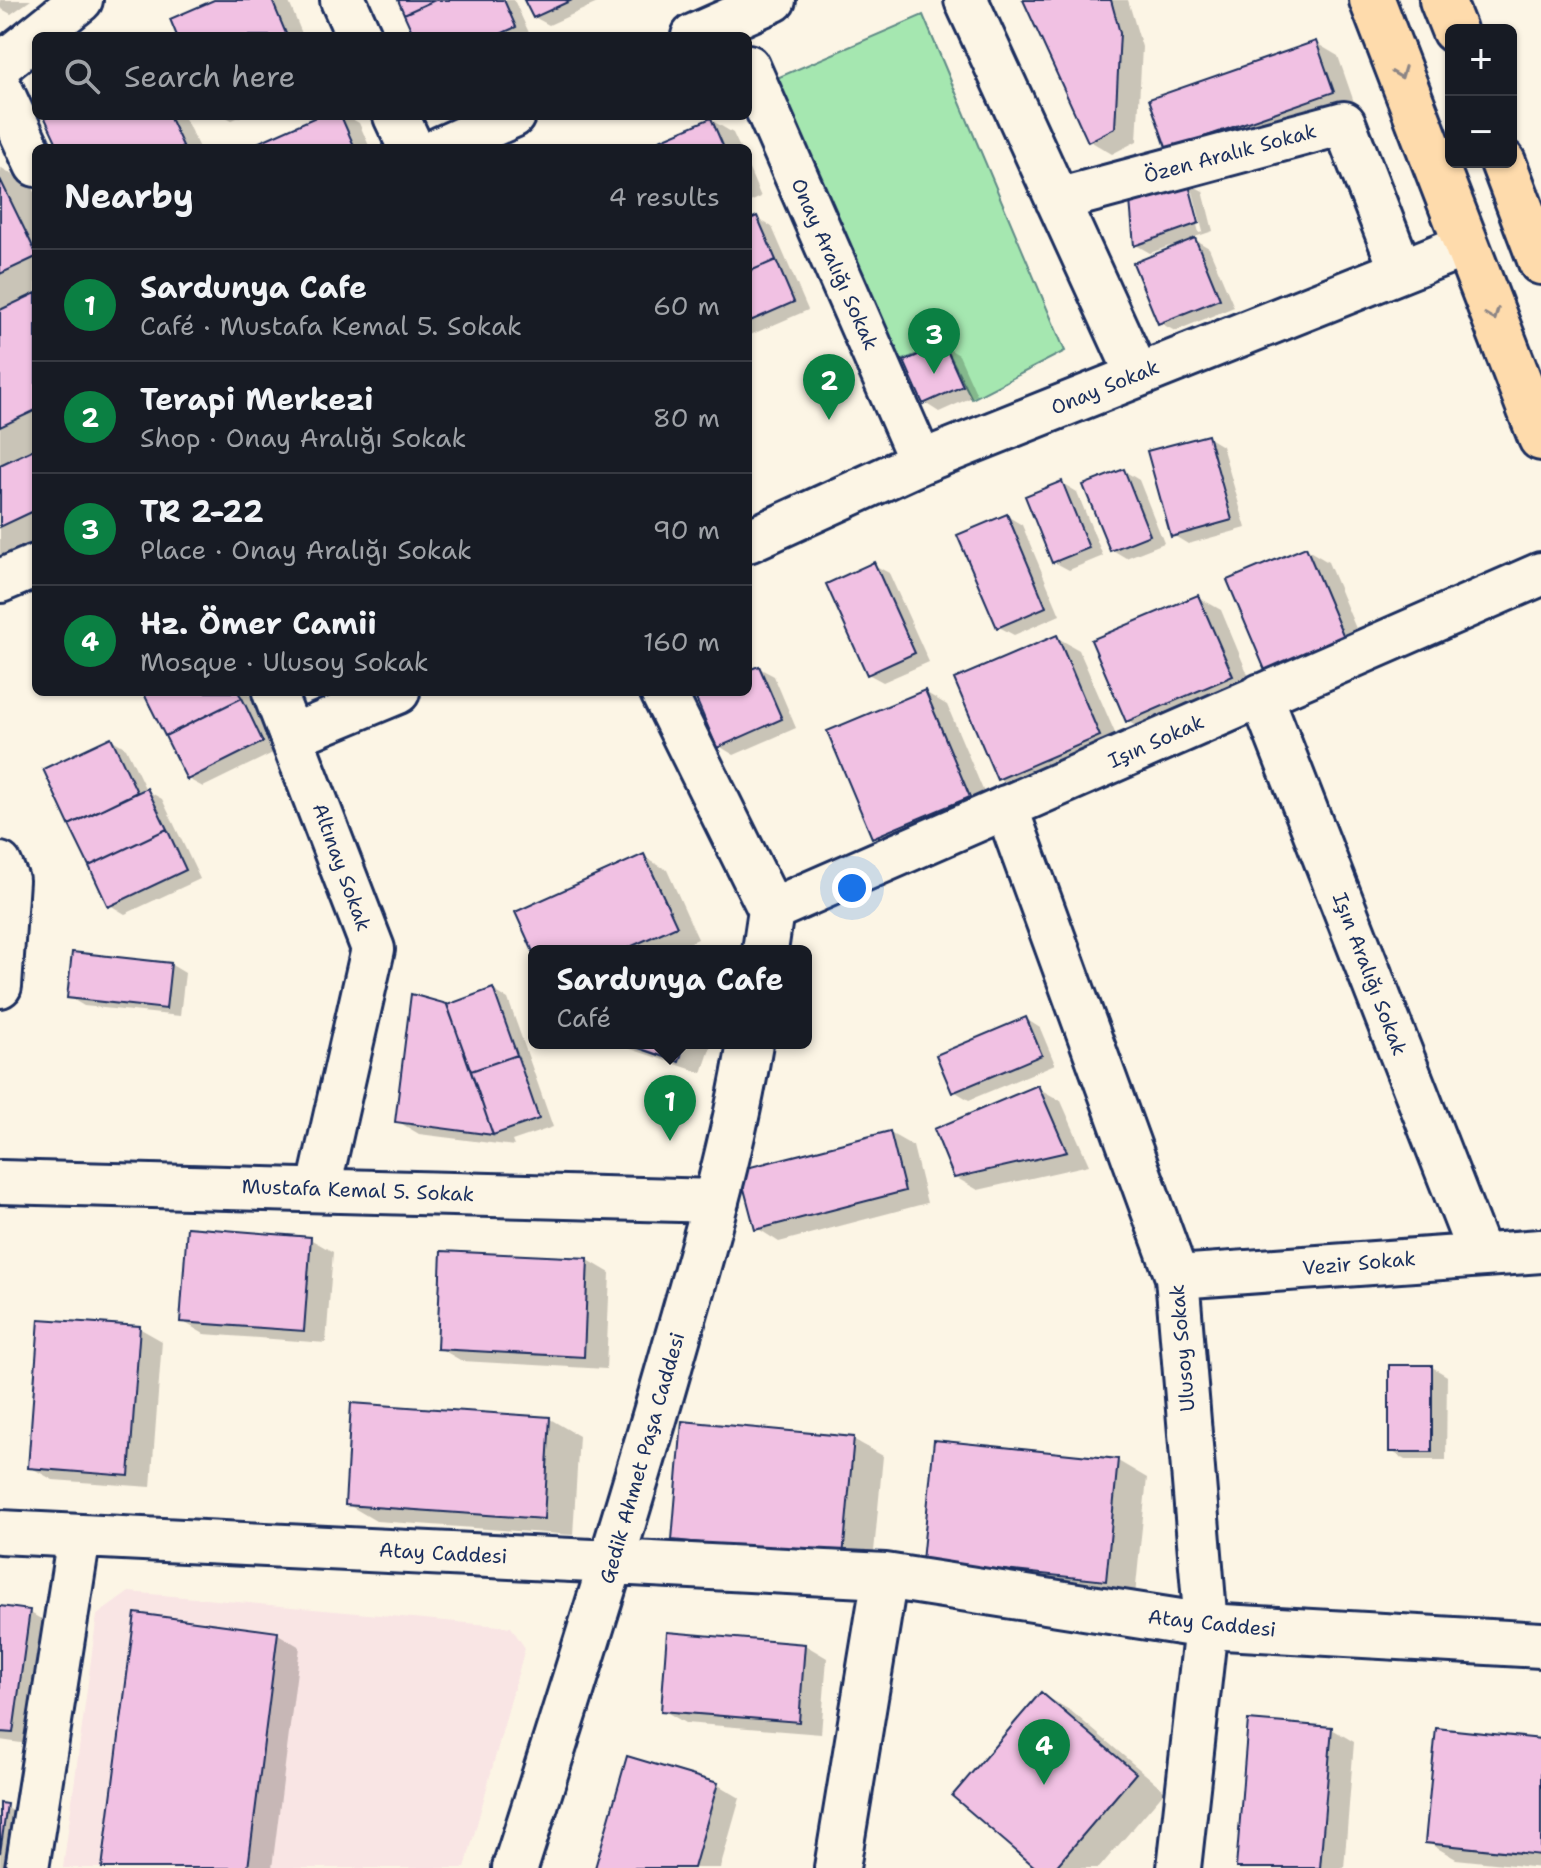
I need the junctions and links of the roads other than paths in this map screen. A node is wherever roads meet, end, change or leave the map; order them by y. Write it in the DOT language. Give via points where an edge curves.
graph roads {
  1 [pos="81,0"];
  2 [pos="343,0"];
  3 [pos="774,0"];
  4 [pos="966,0"];
  5 [pos="1372,0"];
  6 [pos="1442,0"];
  7 [pos="1452,24"];
  8 [pos="718,31"];
  9 [pos="41,32"];
  10 [pos="357,32"];
  11 [pos="32,39"];
  12 [pos="0,65"];
  13 [pos="752,75"];
  14 [pos="0,87"];
  15 [pos="398,120"];
  16 [pos="504,120"];
  17 [pos="409,144"];
  18 [pos="450,144"];
  19 [pos="32,156"];
  20 [pos="1506,168"];
  21 [pos="1057,200"];
  22 [pos="1536,238"];
  23 [pos="1466,245"];
  24 [pos="1401,270"];
  25 [pos="1137,374"];
  26 [pos="1541,438"];
  27 [pos="921,462"];
  28 [pos="752,539"];
  29 [pos="32,568"];
  30 [pos="1541,574"];
  31 [pos="0,581"];
  32 [pos="1261,695"];
  33 [pos="276,696"];
  34 [pos="388,696"];
  35 [pos="665,696"];
  36 [pos="294,735"];
  37 [pos="1006,807"];
  38 [pos="0,864"];
  39 [pos="768,930"];
  40 [pos="0,986"];
  41 [pos="749,1049"];
  42 [pos="0,1182"];
  43 [pos="319,1188"];
  44 [pos="717,1201"];
  45 [pos="1541,1251"];
  46 [pos="1479,1253"];
  47 [pos="1177,1277"];
  48 [pos="0,1532"];
  49 [pos="79,1536"];
  50 [pos="613,1562"];
  51 [pos="885,1576"];
  52 [pos="1206,1626"];
  53 [pos="1541,1645"];
  54 [pos="27,1868"];
  55 [pos="515,1868"];
  56 [pos="837,1868"];
  57 [pos="1179,1868"];
  1 -- 9 [label="street"];
  2 -- 10 [label="street"];
  3 -- 8 [label="street"];
  4 -- 21 [label="street"];
  5 -- 23 [label="main road, one-way"];
  6 -- 7 [label="main road"];
  11 -- 12 [label="street"];
  13 -- 27 [label="street, Onay Aralığı Sokak"];
  14 -- 19 [label="street"];
  15 -- 17 [label="street"];
  16 -- 18 [label="street"];
  20 -- 22 [label="main road"];
  21 -- 24 [label="street, Özen Aralık Sokak" via="1344,123"];
  21 -- 25 [label="street"];
  23 -- 24 [label="street, Onay Sokak"];
  23 -- 26 [label="main road, one-way"];
  24 -- 25 [label="street, Onay Sokak"];
  25 -- 27 [label="street, Onay Sokak"];
  27 -- 28 [label="street, Onay Sokak"];
  29 -- 31 [label="street"];
  30 -- 32 [label="street, Işın Sokak"];
  32 -- 37 [label="street, Işın Sokak"];
  32 -- 46 [label="street, Işın Aralığı Sokak"];
  33 -- 36 [label="street, Altınay Sokak"];
  34 -- 36 [label="street"];
  35 -- 39 [label="street"];
  36 -- 43 [label="street, Altınay Sokak" via="373,949"];
  37 -- 39 [label="street, Işın Sokak"];
  37 -- 47 [label="street, Ulusoy Sokak"];
  38 -- 40 [label="street" via="7,880"];
  41 -- 44 [label="street, Gedik Ahmet Paşa Caddesi"];
  42 -- 43 [label="street, Mustafa Kemal 5. Sokak"];
  43 -- 44 [label="street, Mustafa Kemal 5. Sokak"];
  44 -- 50 [label="street, Gedik Ahmet Paşa Caddesi"];
  45 -- 46 [label="street, Vezir Sokak"];
  46 -- 47 [label="street, Vezir Sokak"];
  47 -- 52 [label="street, Ulusoy Sokak"];
  48 -- 49 [label="street, Atay Caddesi"];
  49 -- 50 [label="street, Atay Caddesi"];
  49 -- 54 [label="street"];
  50 -- 51 [label="street, Atay Caddesi"];
  50 -- 55 [label="street, Gedik Ahmet Paşa Caddesi"];
  51 -- 52 [label="street, Atay Caddesi"];
  51 -- 56 [label="street"];
  52 -- 53 [label="street, Atay Caddesi"];
  52 -- 57 [label="street, Ulusoy Sokak"];
}
